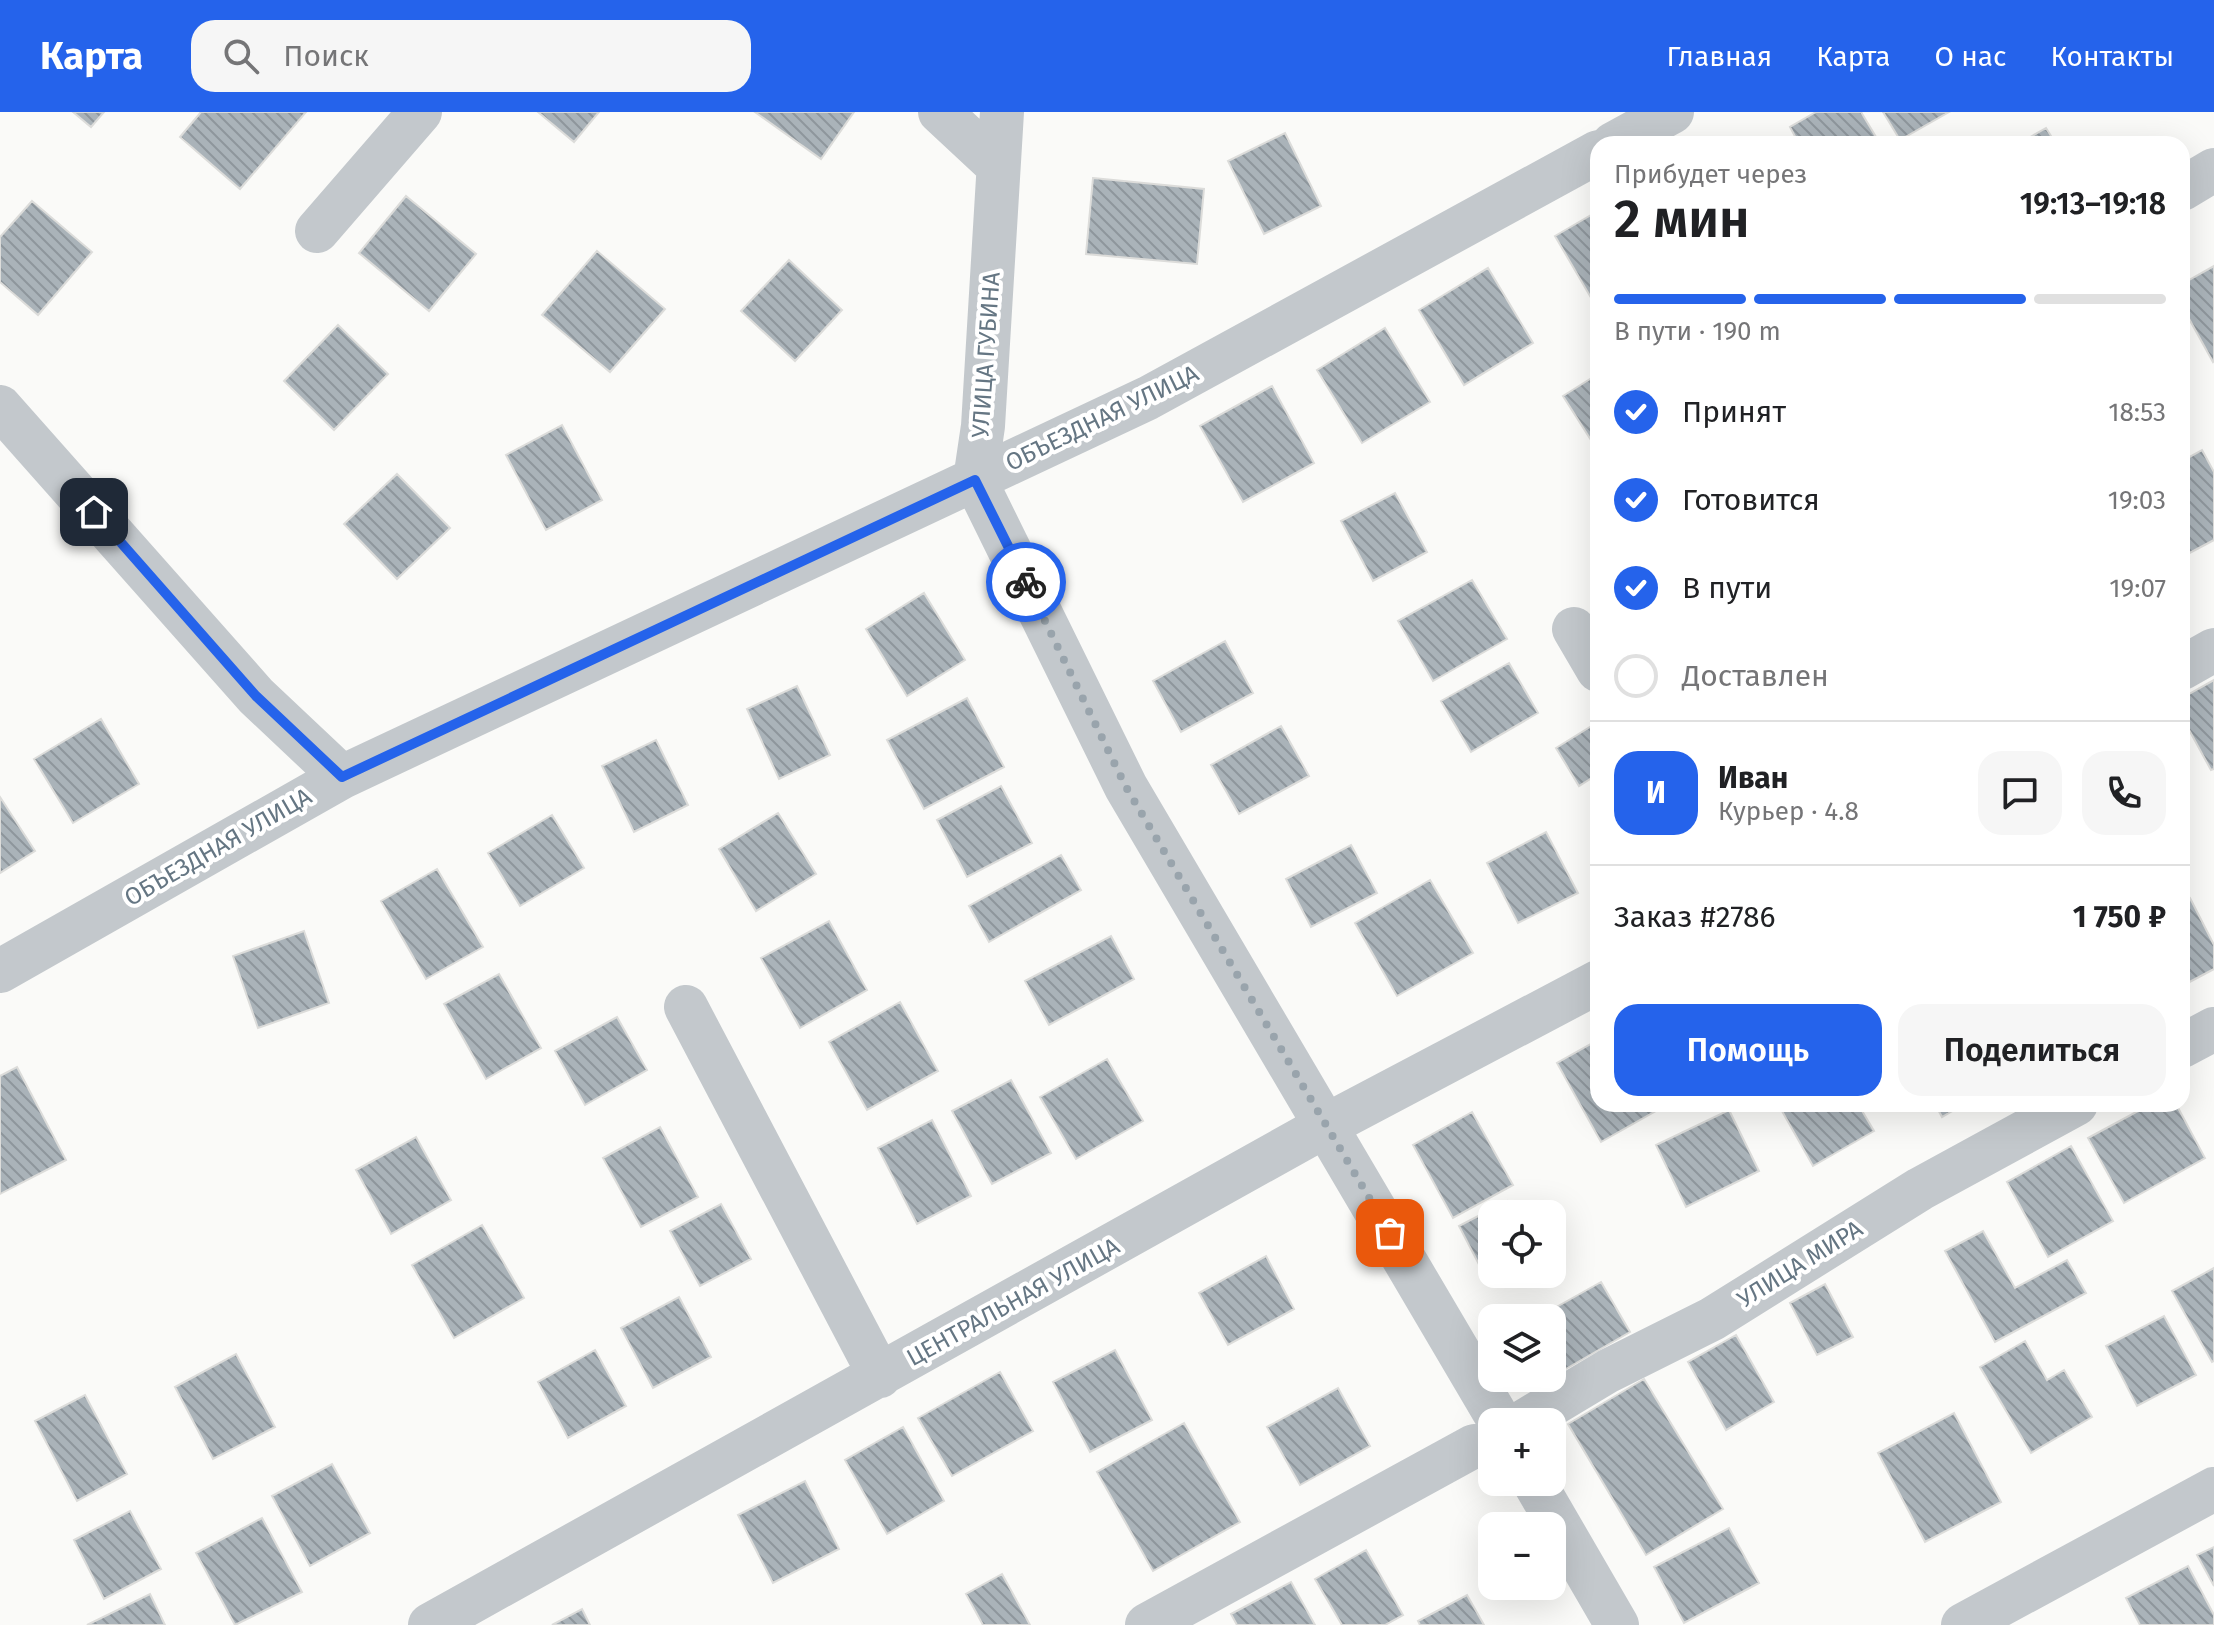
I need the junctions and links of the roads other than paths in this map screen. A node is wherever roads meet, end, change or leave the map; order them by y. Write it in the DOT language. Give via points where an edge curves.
graph roads {
  1 [pos="420,112"];
  2 [pos="940,112"];
  3 [pos="1002,112"];
  4 [pos="1672,112"];
  5 [pos="1628,136"];
  6 [pos="1590,156"];
  7 [pos="998,166"];
  8 [pos="2214,170"];
  9 [pos="2190,184"];
  10 [pos="317,231"];
  11 [pos="0,407"];
  12 [pos="975,480"];
  13 [pos="1574,629"];
  14 [pos="2214,650"];
  15 [pos="1590,656"];
  16 [pos="2190,664"];
  17 [pos="342,777"];
  18 [pos="0,971"];
  19 [pos="1590,986"];
  20 [pos="686,1007"];
  21 [pos="2214,1029"];
  22 [pos="2190,1042"];
  23 [pos="2061,1112"];
  24 [pos="1327,1125"];
  25 [pos="880,1376"];
  26 [pos="1546,1408"];
  27 [pos="1478,1417"];
  28 [pos="1478,1439"];
  29 [pos="2214,1489"];
  30 [pos="1542,1496"];
  31 [pos="430,1625"];
  32 [pos="1147,1625"];
  33 [pos="1617,1625"];
  34 [pos="1963,1625"];
  1 -- 10 [label="street"];
  2 -- 7 [label="street"];
  3 -- 7 [label="street, УЛИЦА ГУБИНА"];
  4 -- 5 [label="street"];
  6 -- 12 [label="street, ОБЪЕЗДНАЯ УЛИЦА" via="1148,398"];
  7 -- 12 [label="street, УЛИЦА ГУБИНА" via="983,426"];
  8 -- 9 [label="street"];
  11 -- 17 [label="street" via="256,696"];
  12 -- 17 [label="street, ОБЪЕЗДНАЯ УЛИЦА"];
  12 -- 24 [label="street" via="1126,787"];
  13 -- 15 [label="street"];
  14 -- 16 [label="street"];
  17 -- 18 [label="street, ОБЪЕЗДНАЯ УЛИЦА"];
  19 -- 24 [label="street, ЦЕНТРАЛЬНАЯ УЛИЦА"];
  20 -- 25 [label="street"];
  21 -- 22 [label="street"];
  23 -- 26 [label="street, УЛИЦА МИРА" via="1920,1189 1712,1319"];
  24 -- 25 [label="street, ЦЕНТРАЛЬНАЯ УЛИЦА"];
  24 -- 27 [label="street"];
  25 -- 31 [label="street, ЦЕНТРАЛЬНАЯ УЛИЦА"];
  28 -- 32 [label="street"];
  29 -- 34 [label="street"];
  30 -- 33 [label="street"];
}
